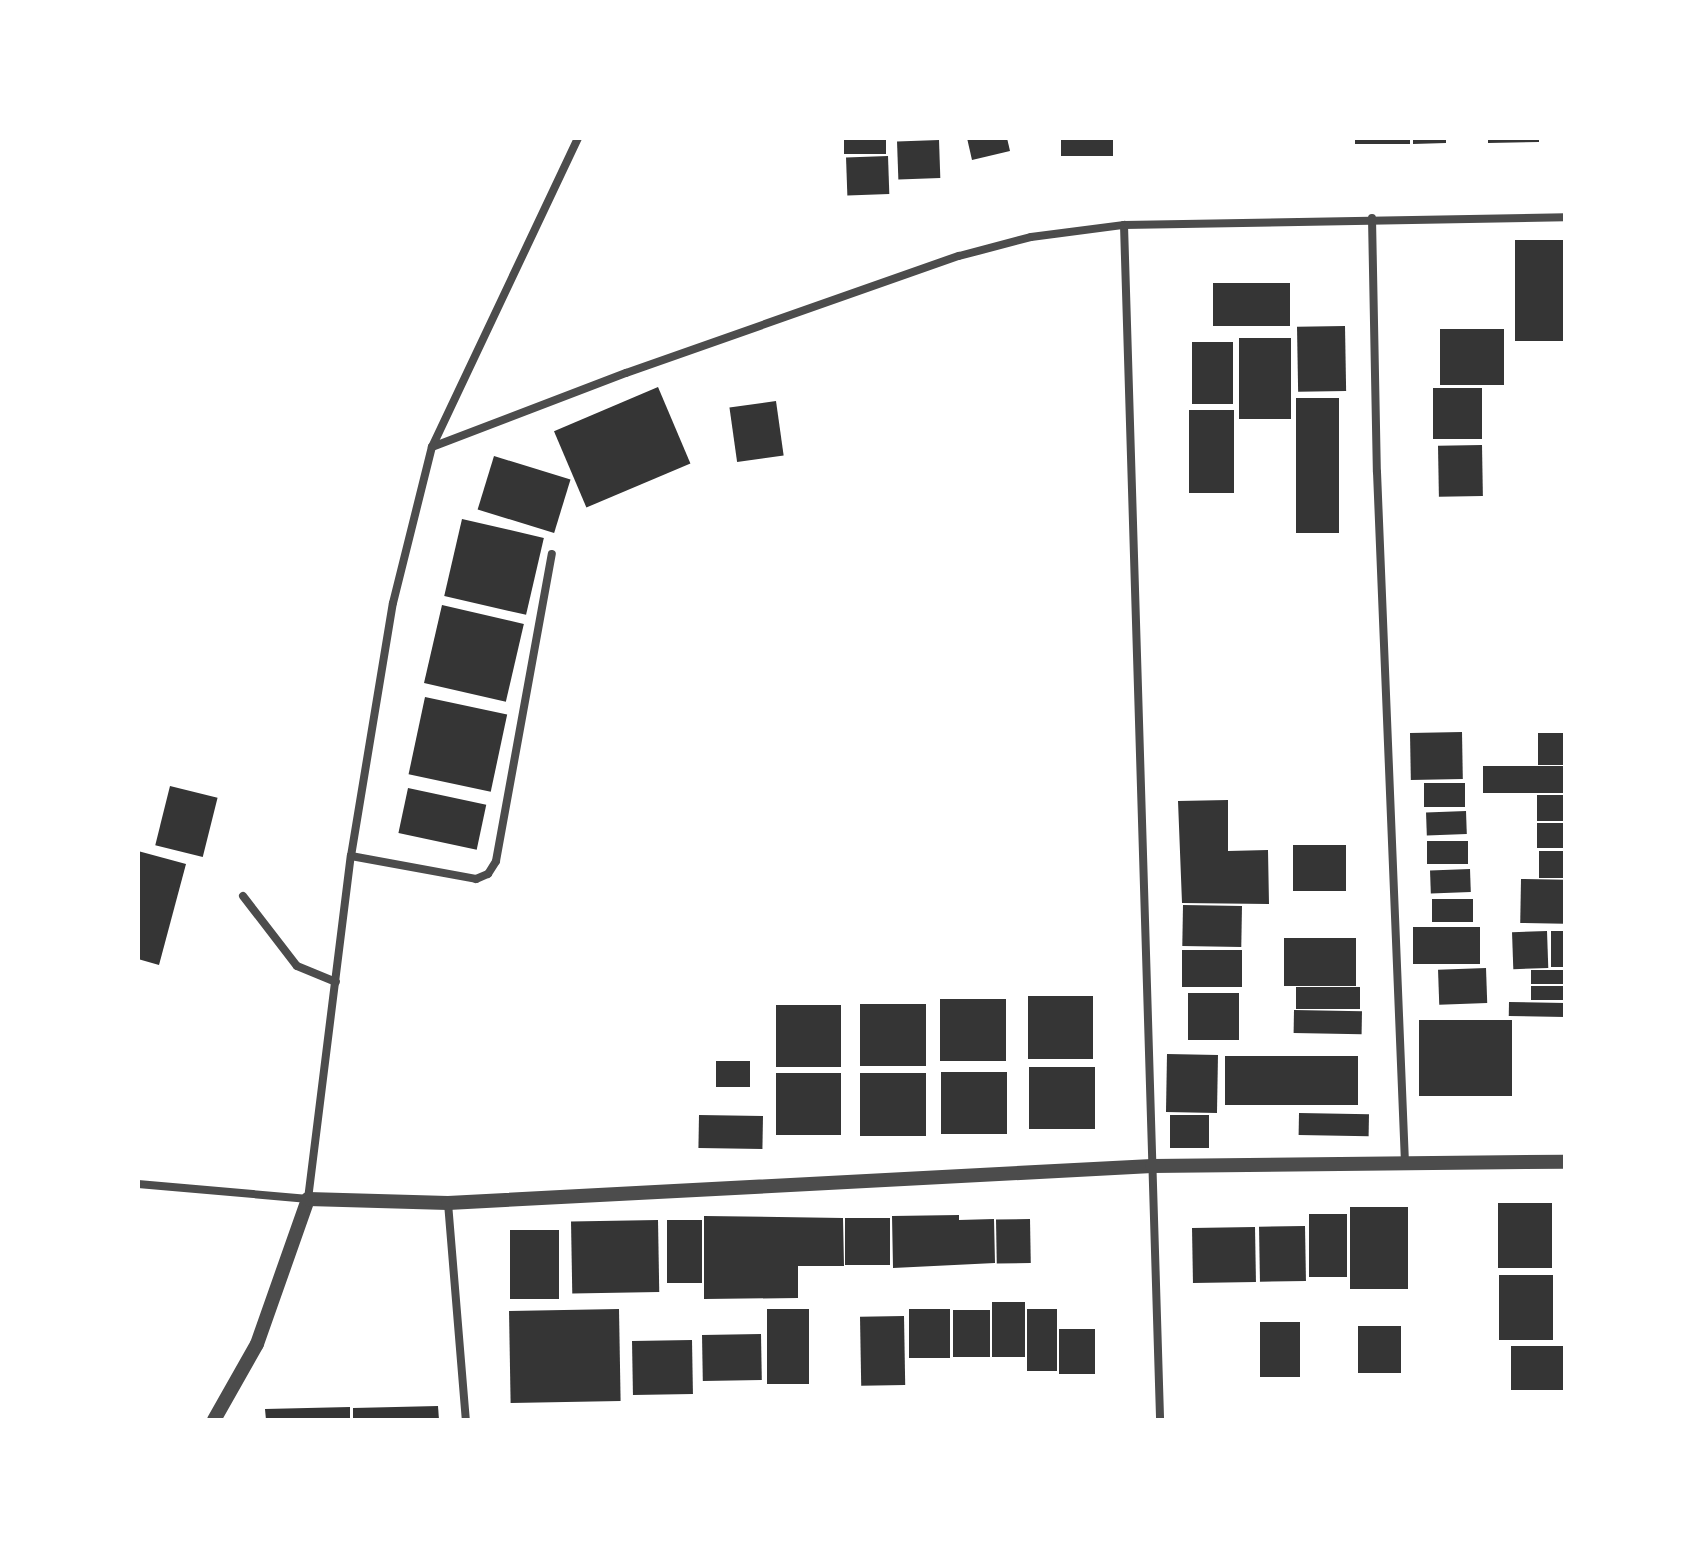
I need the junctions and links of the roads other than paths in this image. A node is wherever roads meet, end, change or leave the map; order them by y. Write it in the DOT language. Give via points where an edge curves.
graph roads {
  1 [pos="578,138"];
  2 [pos="1565,217"];
  3 [pos="1372,218"];
  4 [pos="1124,225"];
  5 [pos="432,447"];
  6 [pos="552,554"];
  7 [pos="351,856"];
  8 [pos="243,896"];
  9 [pos="336,982"];
  10 [pos="1565,1162"];
  11 [pos="1405,1165"];
  12 [pos="1152,1166"];
  13 [pos="138,1184"];
  14 [pos="308,1199"];
  15 [pos="448,1203"];
  16 [pos="214,1420"];
  17 [pos="466,1420"];
  18 [pos="1160,1420"];
  1 -- 5 [label="street"];
  2 -- 3 [label="street"];
  3 -- 4 [label="street"];
  3 -- 11 [label="street"];
  4 -- 5 [label="street" via="1031,237 959,256"];
  4 -- 12 [label="street"];
  5 -- 7 [label="street" via="393,603"];
  6 -- 7 [label="street" via="496,861 488,874 476,879"];
  7 -- 9 [label="street"];
  8 -- 9 [label="street" via="297,966"];
  9 -- 14 [label="street"];
  10 -- 11 [label="street"];
  11 -- 12 [label="street"];
  12 -- 15 [label="street"];
  12 -- 18 [label="street"];
  13 -- 14 [label="street"];
  14 -- 15 [label="street"];
  14 -- 16 [label="street" via="257,1344"];
  15 -- 17 [label="street"];
}
